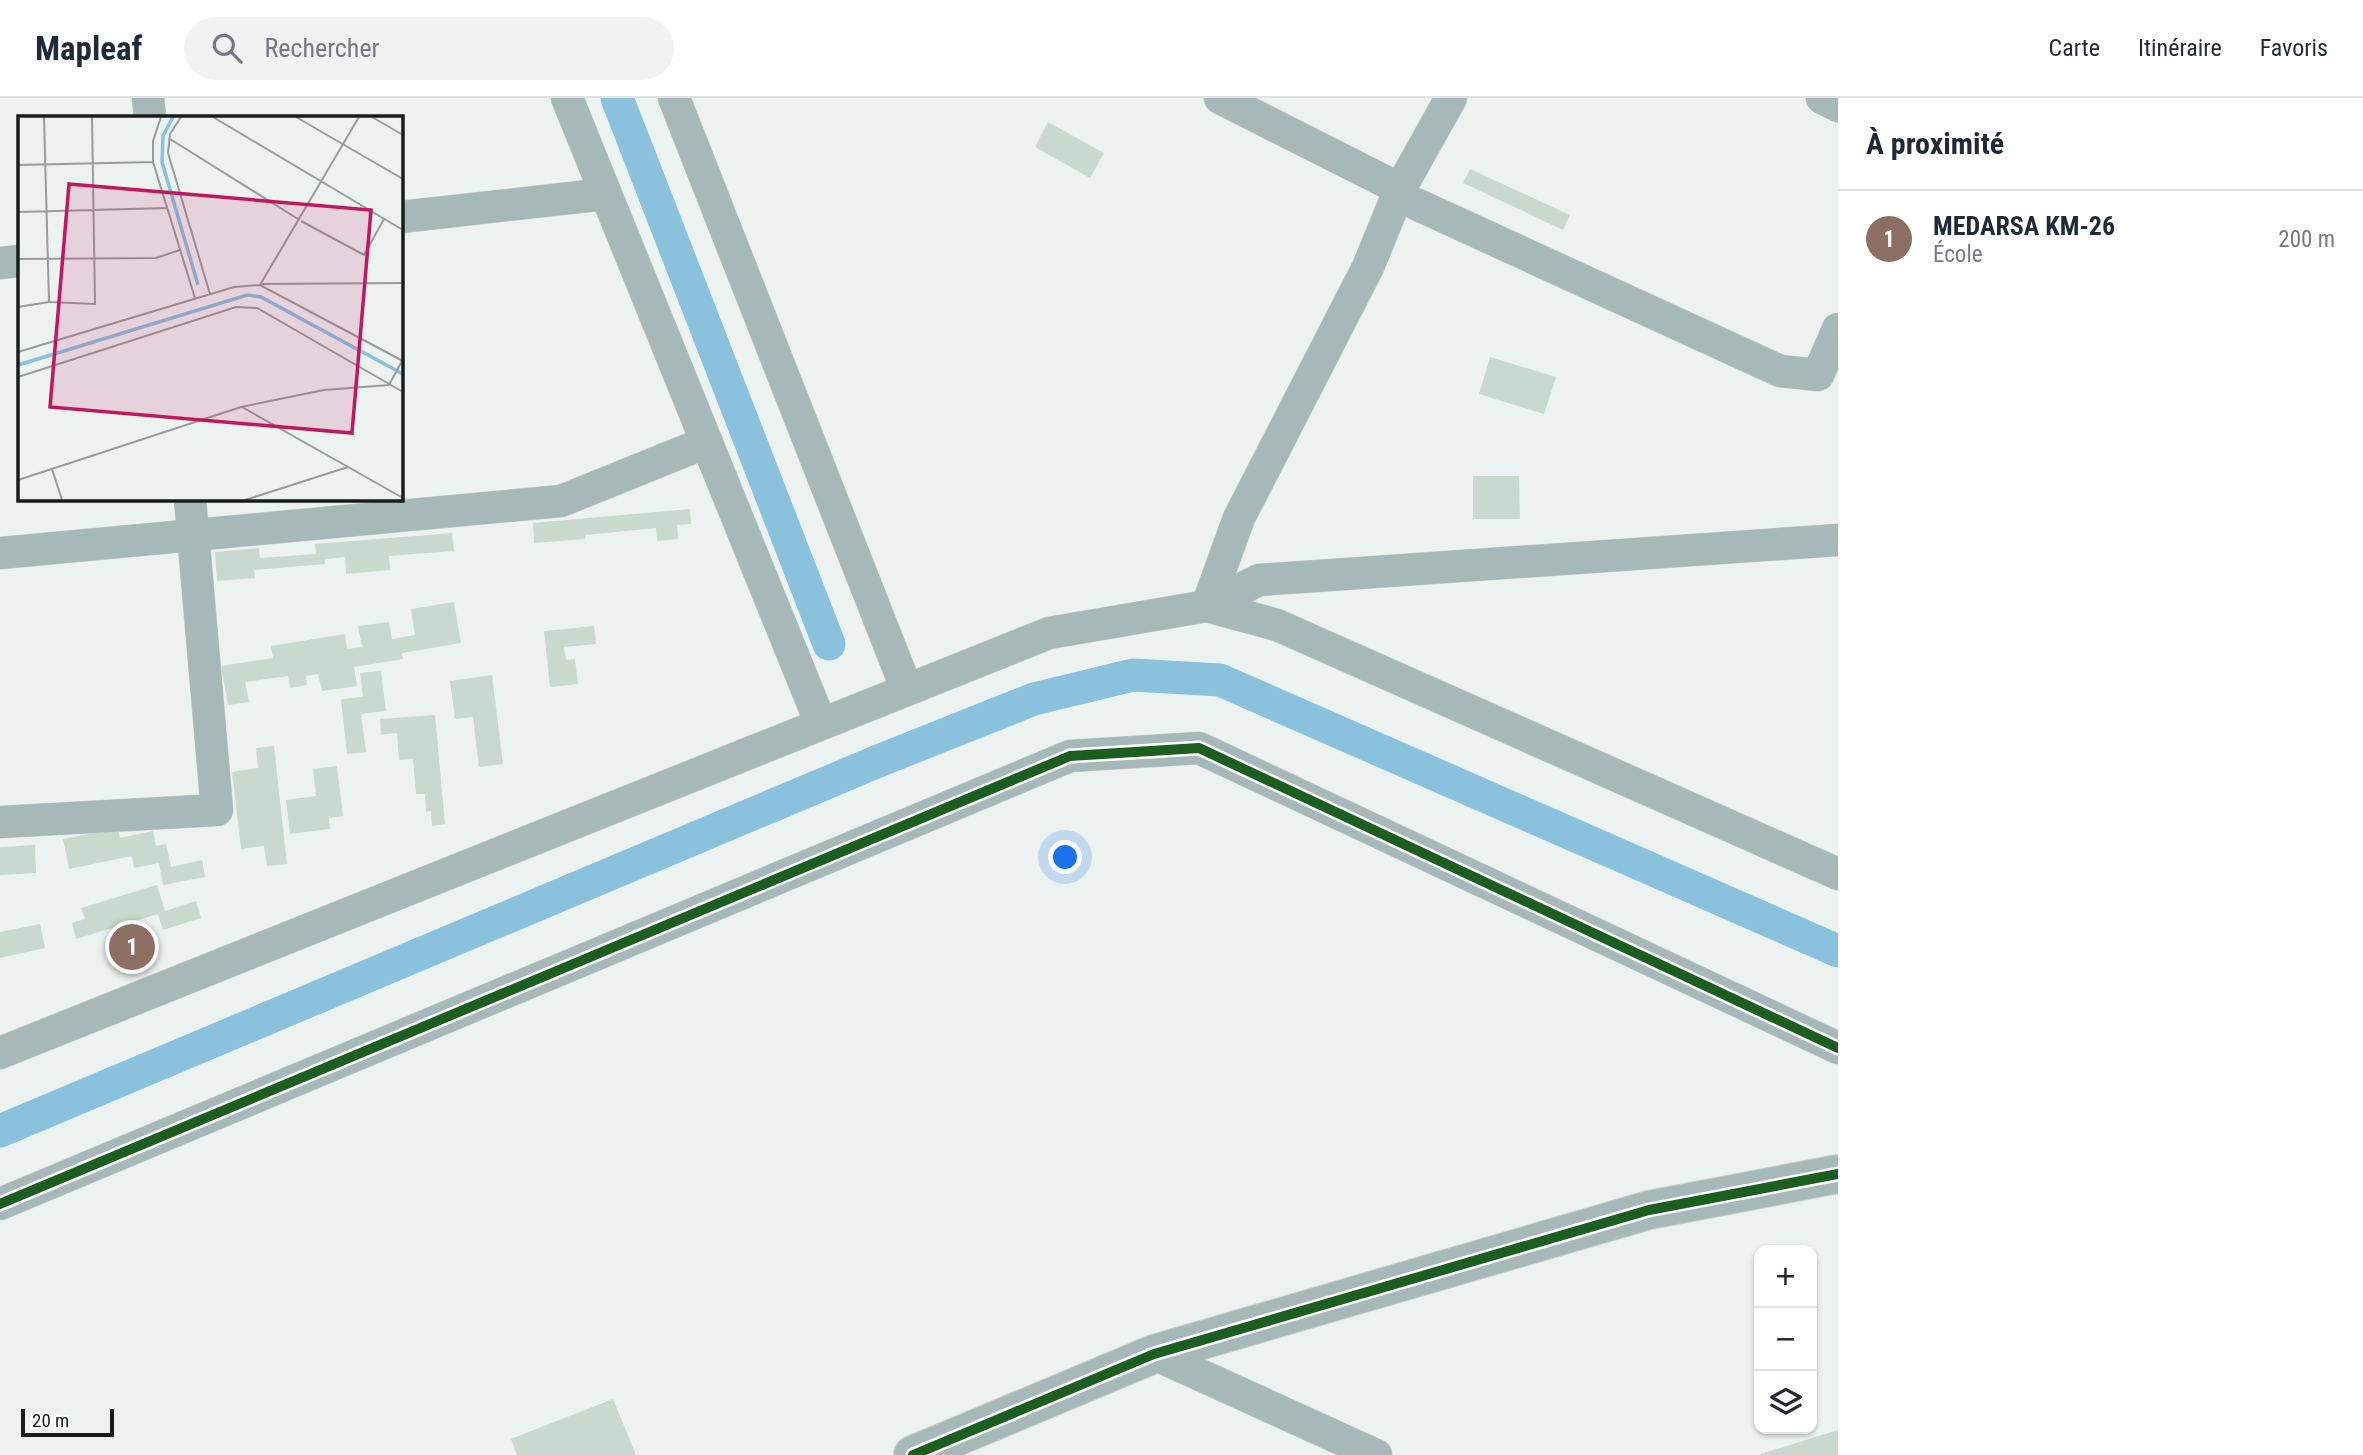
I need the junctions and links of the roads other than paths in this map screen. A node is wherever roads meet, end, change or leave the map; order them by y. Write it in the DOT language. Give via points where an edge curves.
graph roads {
  1 [pos="148,98"];
  2 [pos="568,98"];
  3 [pos="674,98"];
  4 [pos="1220,98"];
  5 [pos="1451,98"];
  6 [pos="1822,98"];
  7 [pos="1838,106"];
  8 [pos="150,116"];
  9 [pos="606,194"];
  10 [pos="1408,196"];
  11 [pos="402,217"];
  12 [pos="18,261"];
  13 [pos="0,263"];
  14 [pos="1838,329"];
  15 [pos="707,442"];
  16 [pos="190,500"];
  17 [pos="194,535"];
  18 [pos="1838,540"];
  19 [pos="0,553"];
  20 [pos="1208,606"];
  21 [pos="907,690"];
  22 [pos="821,724"];
  23 [pos="0,822"];
  24 [pos="1838,874"];
  25 [pos="1838,1048"];
  26 [pos="0,1053"];
  27 [pos="1838,1174"];
  28 [pos="0,1204"];
  29 [pos="1154,1354"];
  30 [pos="913,1455"];
  31 [pos="1376,1455"];
  1 -- 8 [label="street"];
  2 -- 9 [label="street"];
  3 -- 21 [label="street"];
  4 -- 10 [label="street"];
  5 -- 10 [label="street"];
  6 -- 7 [label="street"];
  9 -- 11 [label="street"];
  9 -- 15 [label="street"];
  10 -- 14 [label="street" via="1780,371 1818,374"];
  10 -- 20 [label="street" via="1239,518"];
  12 -- 13 [label="street"];
  15 -- 17 [label="street" via="561,500"];
  15 -- 22 [label="street"];
  16 -- 17 [label="street"];
  17 -- 19 [label="street"];
  17 -- 23 [label="street" via="217,810"];
  18 -- 20 [label="street" via="1259,580"];
  20 -- 21 [label="street" via="1049,633"];
  20 -- 24 [label="street" via="1277,625"];
  21 -- 22 [label="street"];
  22 -- 26 [label="street"];
  25 -- 28 [label="street" via="1199,748 1070,756"];
  27 -- 29 [label="street" via="1649,1210"];
  29 -- 30 [label="street"];
  29 -- 31 [label="street"];
}
